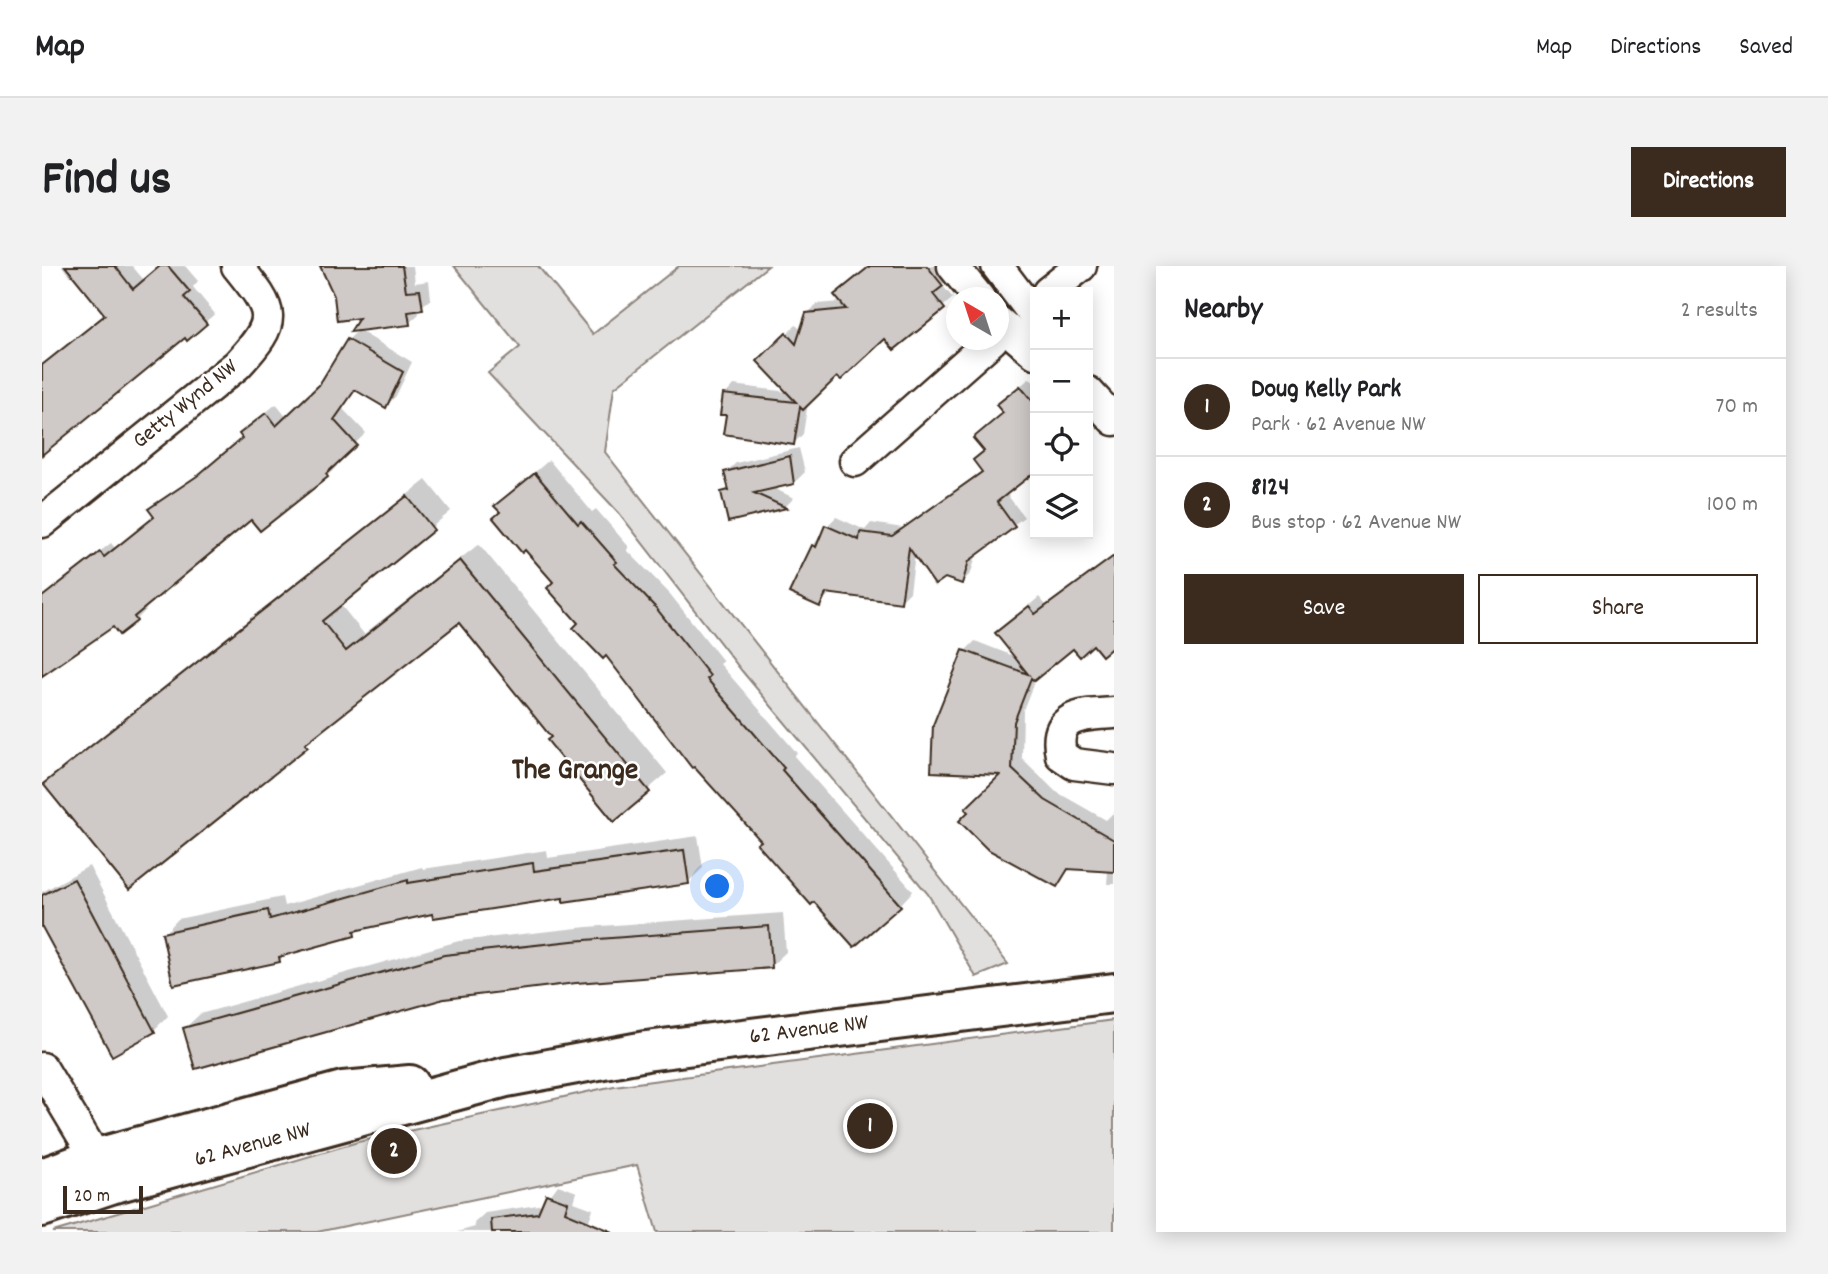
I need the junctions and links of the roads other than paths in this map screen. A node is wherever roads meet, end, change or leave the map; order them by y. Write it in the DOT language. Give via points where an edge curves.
graph roads {
  1 [pos="237,266"];
  2 [pos="953,266"];
  3 [pos="996,266"];
  4 [pos="1081,266"];
  5 [pos="970,287"];
  6 [pos="1018,318"];
  7 [pos="1034,350"];
  8 [pos="1093,397"];
  9 [pos="1114,420"];
  10 [pos="855,461"];
  11 [pos="42,522"];
  12 [pos="1114,713"];
  13 [pos="1114,769"];
  14 [pos="1114,993"];
  15 [pos="42,1068"];
  16 [pos="104,1171"];
  17 [pos="42,1178"];
  18 [pos="42,1207"];
  1 -- 11 [label="street, Getty Wynd NW" via="265,301 268,323 255,345 237,365"];
  2 -- 5 [label="street"];
  3 -- 6 [label="street"];
  4 -- 6 [label="street"];
  6 -- 7 [label="street"];
  6 -- 10 [label="street"];
  8 -- 9 [label="street"];
  12 -- 13 [label="street" via="1069,719 1059,744 1061,755 1074,764"];
  14 -- 16 [label="main road, 62 Avenue NW" via="646,1051 506,1077 343,1091"];
  15 -- 16 [label="street"];
  16 -- 17 [label="main road, 62 Avenue NW"];
  16 -- 18 [label="main road, 62 Avenue NW"];
}
